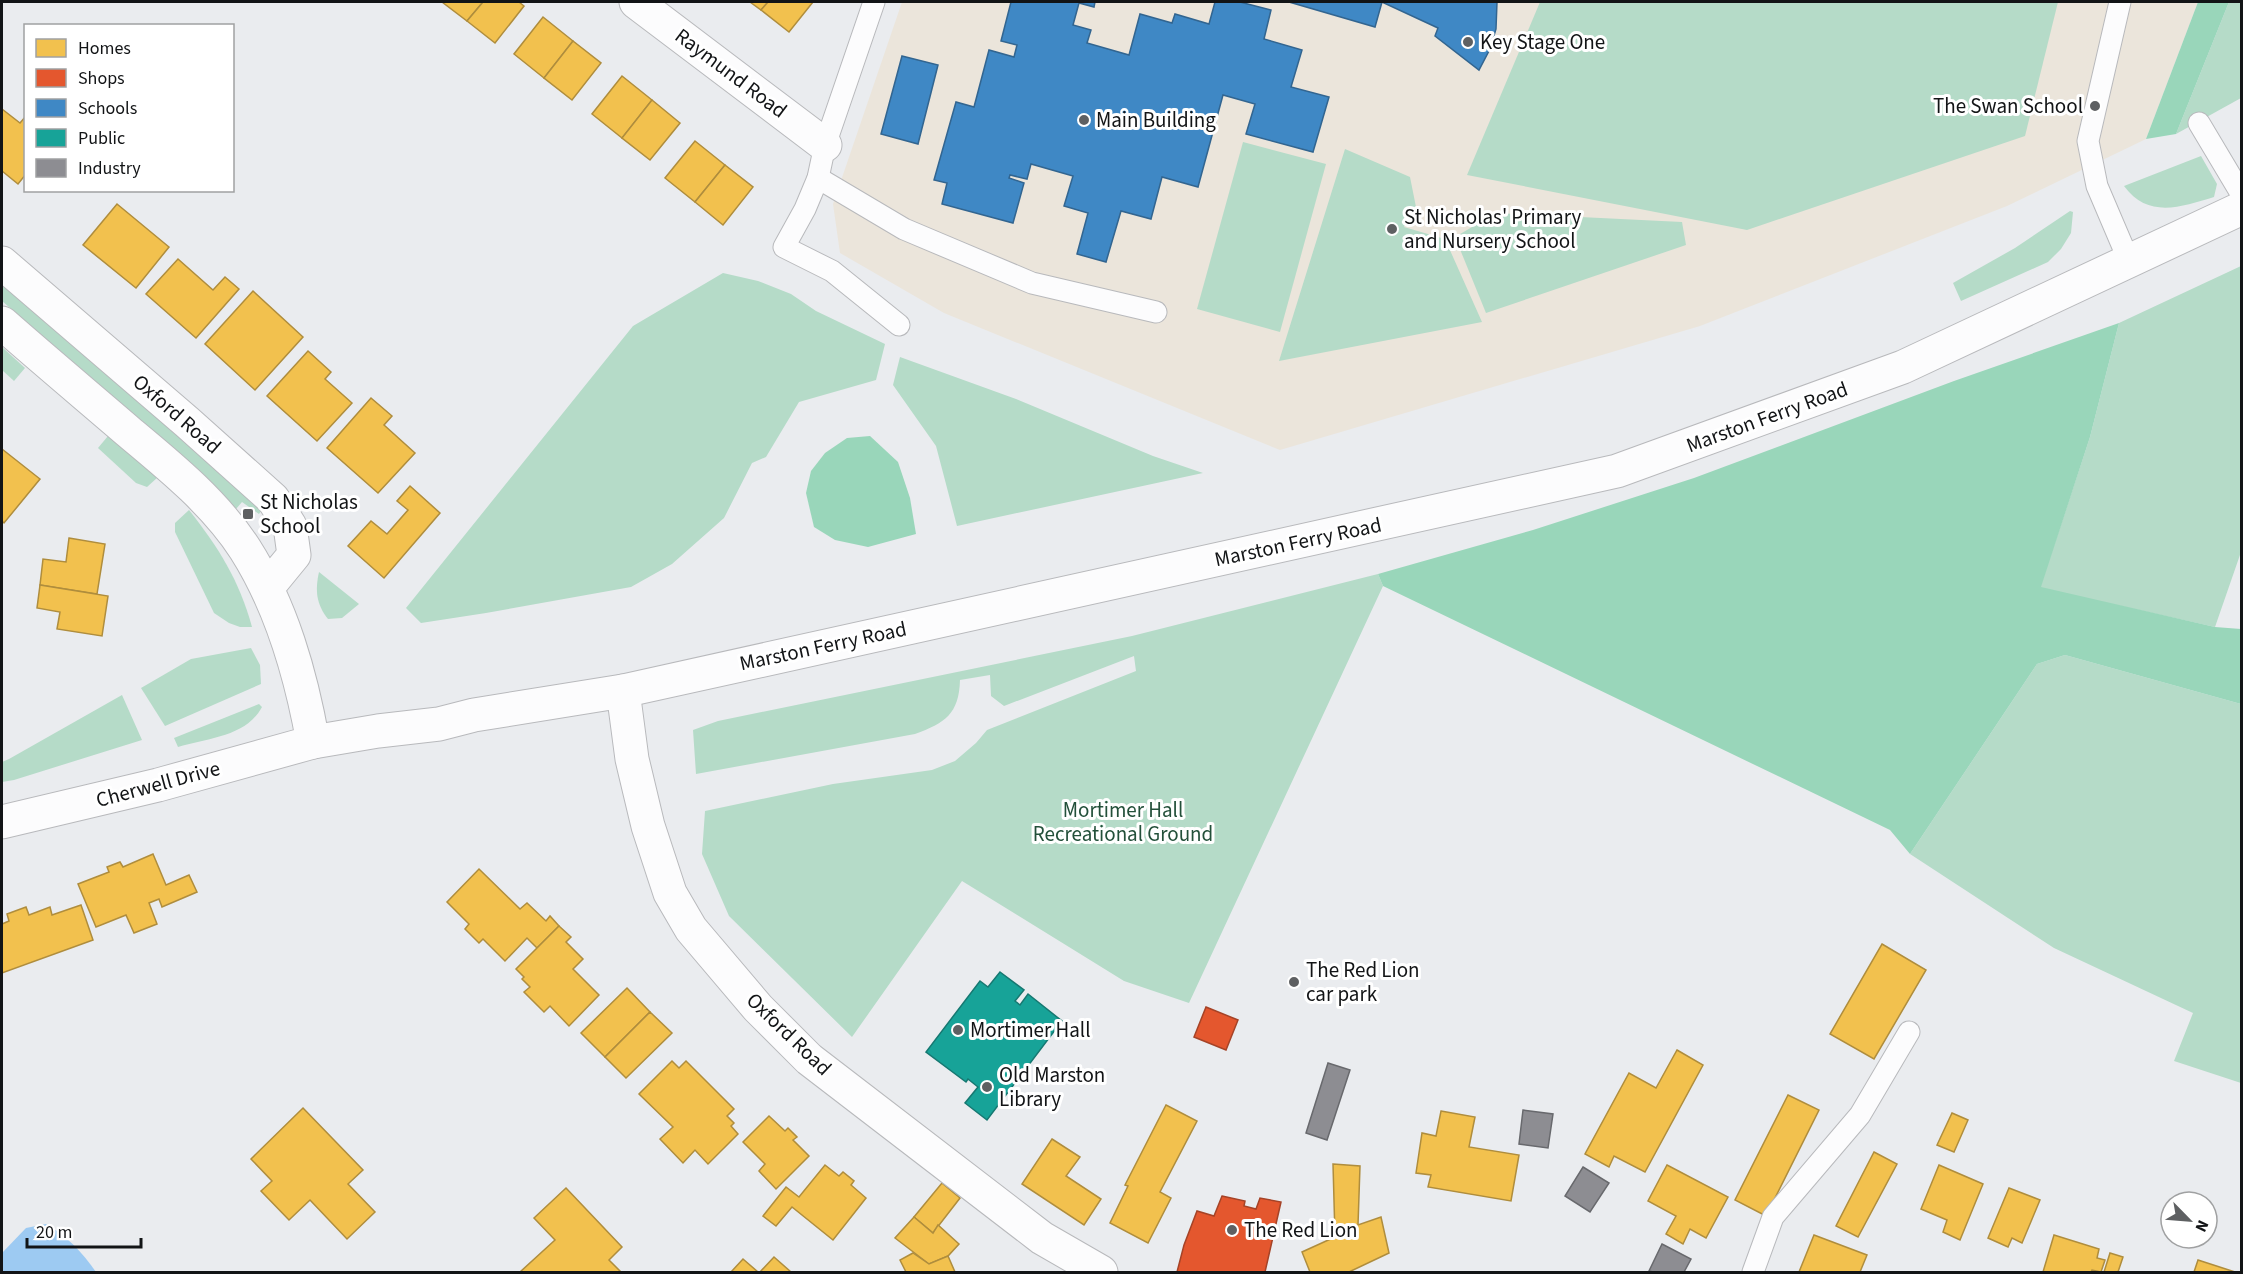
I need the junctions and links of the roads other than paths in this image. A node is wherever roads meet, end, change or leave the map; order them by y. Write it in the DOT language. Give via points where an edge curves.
graph roads {
  1 [pos="636,2"];
  2 [pos="874,2"];
  3 [pos="2120,2"];
  4 [pos="2199,123"];
  5 [pos="825,145"];
  6 [pos="818,178"];
  7 [pos="2241,195"];
  8 [pos="2241,208"];
  9 [pos="2129,261"];
  10 [pos="2,263"];
  11 [pos="1156,312"];
  12 [pos="2,323"];
  13 [pos="899,325"];
  14 [pos="267,588"];
  15 [pos="623,691"];
  16 [pos="314,742"];
  17 [pos="2,822"];
  18 [pos="1909,1032"];
  19 [pos="1101,1272"];
  20 [pos="1753,1272"];
  1 -- 5 [label="main road, Raymund Road"];
  2 -- 5 [label="lane"];
  3 -- 9 [label="lane" via="2088,141 2097,186"];
  4 -- 7 [label="lane"];
  5 -- 6 [label="lane"];
  6 -- 11 [label="lane" via="904,229 1032,283"];
  6 -- 13 [label="lane" via="784,248 832,271"];
  8 -- 9 [label="main road, Marston Ferry Road"];
  9 -- 15 [label="main road, Marston Ferry Road" via="1904,367 1617,471"];
  10 -- 14 [label="main road, Oxford Road" via="273,499 290,526 294,555"];
  12 -- 14 [label="main road" via="197,493 245,548"];
  14 -- 16 [label="main road" via="304,692"];
  15 -- 16 [label="main road, Marston Ferry Road"];
  15 -- 19 [label="main road, Oxford Road" via="632,759 648,826 670,893 691,928 758,1008 809,1059 1042,1238"];
  16 -- 17 [label="main road, Cherwell Drive"];
  18 -- 20 [label="lane" via="1860,1115 1773,1217"];
}
